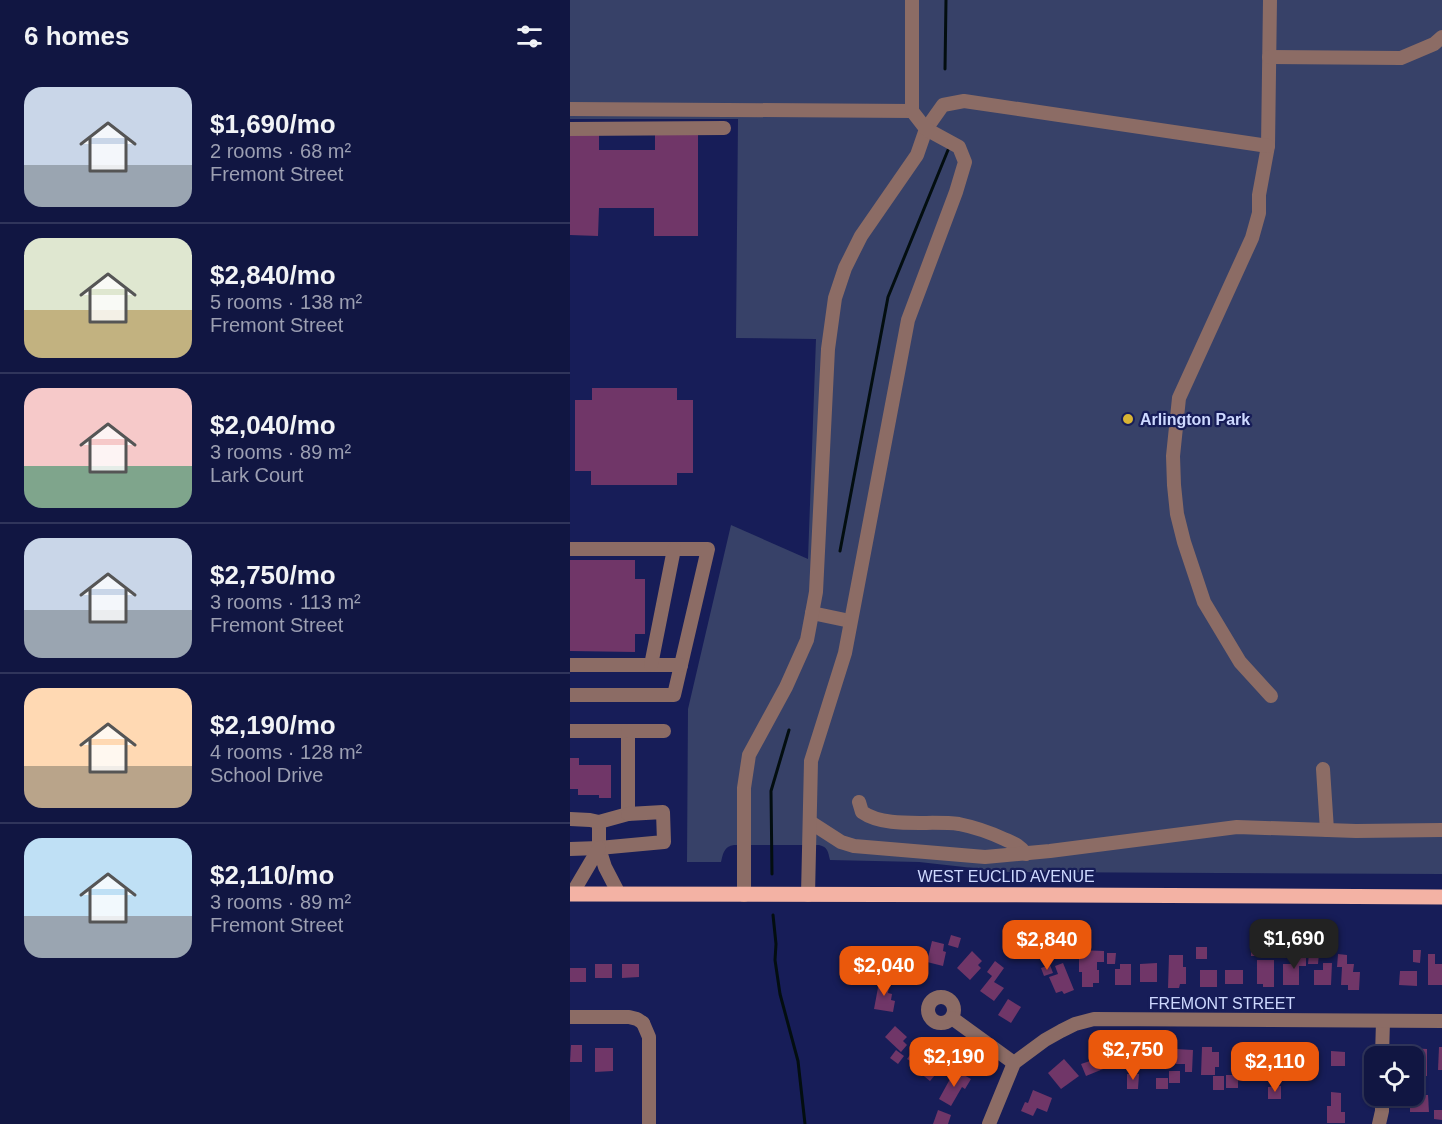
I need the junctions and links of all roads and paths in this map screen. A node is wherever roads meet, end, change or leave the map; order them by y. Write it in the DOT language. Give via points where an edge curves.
graph roads {
  1 [pos="912,0"];
  2 [pos="1270,0"];
  3 [pos="1442,37"];
  4 [pos="1269,57"];
  5 [pos="570,109"];
  6 [pos="912,111"];
  7 [pos="724,128"];
  8 [pos="570,129"];
  9 [pos="926,129"];
  10 [pos="1268,146"];
  11 [pos="570,549"];
  12 [pos="674,549"];
  13 [pos="812,613"];
  14 [pos="850,621"];
  15 [pos="570,665"];
  16 [pos="651,665"];
  17 [pos="681,665"];
  18 [pos="570,695"];
  19 [pos="1271,696"];
  20 [pos="570,730"];
  21 [pos="628,730"];
  22 [pos="664,731"];
  23 [pos="1323,769"];
  24 [pos="859,802"];
  25 [pos="628,814"];
  26 [pos="570,819"];
  27 [pos="599,822"];
  28 [pos="810,822"];
  29 [pos="1327,830"];
  30 [pos="1442,830"];
  31 [pos="599,848"];
  32 [pos="570,849"];
  33 [pos="1026,854"];
  34 [pos="571,894"];
  35 [pos="618,894"];
  36 [pos="744,895"];
  37 [pos="808,895"];
  38 [pos="1442,897"];
  39 [pos="570,1017"];
  40 [pos="952,1018"];
  41 [pos="1383,1021"];
  42 [pos="1442,1021"];
  43 [pos="1382,1046"];
  44 [pos="1014,1063"];
  45 [pos="1382,1106"];
  46 [pos="649,1124"];
  47 [pos="989,1124"];
  48 [pos="1379,1124"];
  1 -- 6 [label="street"];
  2 -- 4 [label="street"];
  3 -- 4 [label="street" via="1401,58"];
  4 -- 10 [label="street"];
  5 -- 6 [label="street"];
  6 -- 9 [label="street"];
  7 -- 8 [label="street"];
  9 -- 10 [label="street" via="944,105 964,101"];
  9 -- 13 [label="street" via="917,155 861,236 834,298 828,349 819,558"];
  9 -- 14 [label="street" via="959,147 965,162 908,320"];
  10 -- 19 [label="street" via="1252,238 1179,398 1173,456 1177,514 1204,602 1240,662"];
  11 -- 12 [label="street"];
  12 -- 16 [label="street"];
  12 -- 17 [label="street" via="708,549"];
  13 -- 14 [label="street"];
  13 -- 36 [label="street" via="807,640 749,755 744,788"];
  14 -- 28 [label="street" via="845,653 811,761"];
  15 -- 16 [label="street"];
  16 -- 17 [label="street"];
  17 -- 18 [label="street" via="674,695"];
  20 -- 21 [label="street"];
  21 -- 22 [label="street"];
  21 -- 25 [label="street"];
  23 -- 29 [label="street"];
  24 -- 33 [label="street" via="869,818 958,824 998,836 1021,847"];
  25 -- 27 [label="street"];
  25 -- 31 [label="street" via="663,812 664,842"];
  26 -- 27 [label="street"];
  27 -- 31 [label="street"];
  28 -- 33 [label="street" via="854,846 985,857"];
  28 -- 37 [label="street"];
  29 -- 30 [label="street"];
  29 -- 33 [label="street" via="1237,827"];
  31 -- 32 [label="street"];
  31 -- 34 [label="street"];
  31 -- 35 [label="street"];
  34 -- 35 [label="main road, WEST EUCLID AVENUE"];
  35 -- 36 [label="main road, WEST EUCLID AVENUE"];
  36 -- 37 [label="main road, WEST EUCLID AVENUE"];
  37 -- 38 [label="main road, WEST EUCLID AVENUE"];
  39 -- 46 [label="street" via="648,1018"];
  40 -- 44 [label="street"];
  41 -- 42 [label="street, FREMONT STREET"];
  41 -- 43 [label="street"];
  41 -- 44 [label="street, FREMONT STREET" via="1094,1019 1061,1031"];
  44 -- 47 [label="street"];
  45 -- 48 [label="street"];
}
